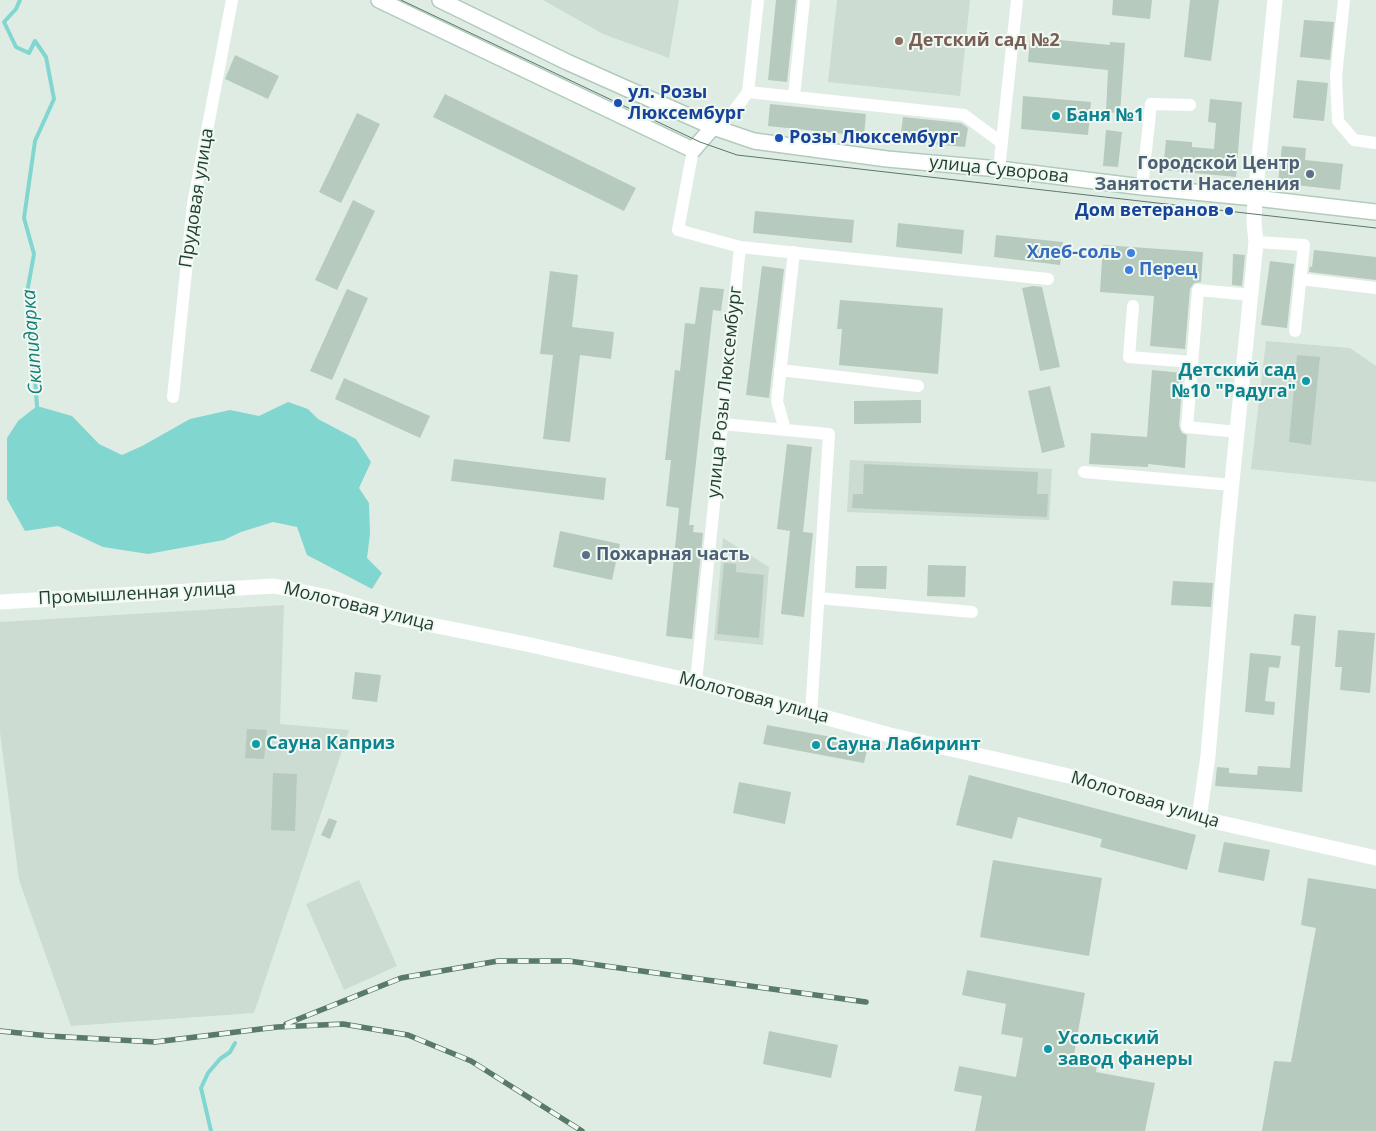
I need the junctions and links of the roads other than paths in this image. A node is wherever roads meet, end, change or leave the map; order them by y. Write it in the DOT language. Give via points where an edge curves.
graph roads {
  1 [pos="232,0"];
  2 [pos="379,0"];
  3 [pos="440,0"];
  4 [pos="758,0"];
  5 [pos="804,0"];
  6 [pos="1017,0"];
  7 [pos="1275,0"];
  8 [pos="1344,0"];
  9 [pos="748,92"];
  10 [pos="794,96"];
  11 [pos="1190,105"];
  12 [pos="713,127"];
  13 [pos="1002,143"];
  14 [pos="1376,143"];
  15 [pos="693,150"];
  16 [pos="999,169"];
  17 [pos="1142,187"];
  18 [pos="1255,198"];
  19 [pos="1376,212"];
  20 [pos="1256,242"];
  21 [pos="740,247"];
  22 [pos="794,252"];
  23 [pos="1048,279"];
  24 [pos="1300,280"];
  25 [pos="1376,288"];
  26 [pos="1251,295"];
  27 [pos="1133,306"];
  28 [pos="1294,331"];
  29 [pos="1192,362"];
  30 [pos="780,370"];
  31 [pos="918,386"];
  32 [pos="173,397"];
  33 [pos="722,424"];
  34 [pos="784,430"];
  35 [pos="1238,432"];
  36 [pos="1084,472"];
  37 [pos="1232,485"];
  38 [pos="274,586"];
  39 [pos="818,598"];
  40 [pos="0,602"];
  41 [pos="972,612"];
  42 [pos="696,682"];
  43 [pos="811,713"];
  44 [pos="1199,818"];
  45 [pos="1376,858"];
  1 -- 32 [label="street, Прудовая улица" via="193,204"];
  2 -- 15 [label="street"];
  3 -- 12 [label="street, улица Суворова" via="566,62"];
  4 -- 9 [label="street"];
  5 -- 10 [label="street"];
  6 -- 13 [label="street"];
  7 -- 18 [label="street"];
  8 -- 14 [label="street" via="1336,76 1338,121 1354,140"];
  9 -- 10 [label="street"];
  9 -- 12 [label="street" via="734,111"];
  10 -- 13 [label="street" via="964,115"];
  11 -- 17 [label="street" via="1151,104"];
  12 -- 15 [label="street"];
  12 -- 16 [label="street, улица Суворова" via="754,141 887,159"];
  13 -- 16 [label="street"];
  15 -- 21 [label="street" via="678,230"];
  16 -- 17 [label="street, улица Суворова"];
  17 -- 18 [label="street, улица Суворова"];
  18 -- 19 [label="street, улица Суворова"];
  18 -- 20 [label="street"];
  20 -- 24 [label="street" via="1304,245"];
  20 -- 26 [label="street"];
  21 -- 22 [label="street"];
  21 -- 33 [label="street, улица Розы Люксембург"];
  22 -- 23 [label="street"];
  22 -- 30 [label="street"];
  24 -- 25 [label="street"];
  24 -- 28 [label="street"];
  26 -- 29 [label="street" via="1198,290"];
  26 -- 35 [label="street"];
  27 -- 29 [label="street" via="1130,357"];
  29 -- 35 [label="street" via="1187,427"];
  30 -- 31 [label="street"];
  30 -- 34 [label="street" via="777,401"];
  33 -- 34 [label="street"];
  33 -- 42 [label="street, улица Розы Люксембург"];
  34 -- 39 [label="street" via="829,434"];
  35 -- 37 [label="street"];
  36 -- 37 [label="street"];
  37 -- 44 [label="street" via="1208,756"];
  38 -- 40 [label="street, Промышленная улица"];
  38 -- 42 [label="street, Молотовая улица" via="328,597 397,618"];
  39 -- 41 [label="street"];
  39 -- 43 [label="street"];
  42 -- 43 [label="street, Молотовая улица"];
  43 -- 44 [label="street, Молотовая улица" via="890,735 1073,777"];
  44 -- 45 [label="street, Молотовая улица"];
}
